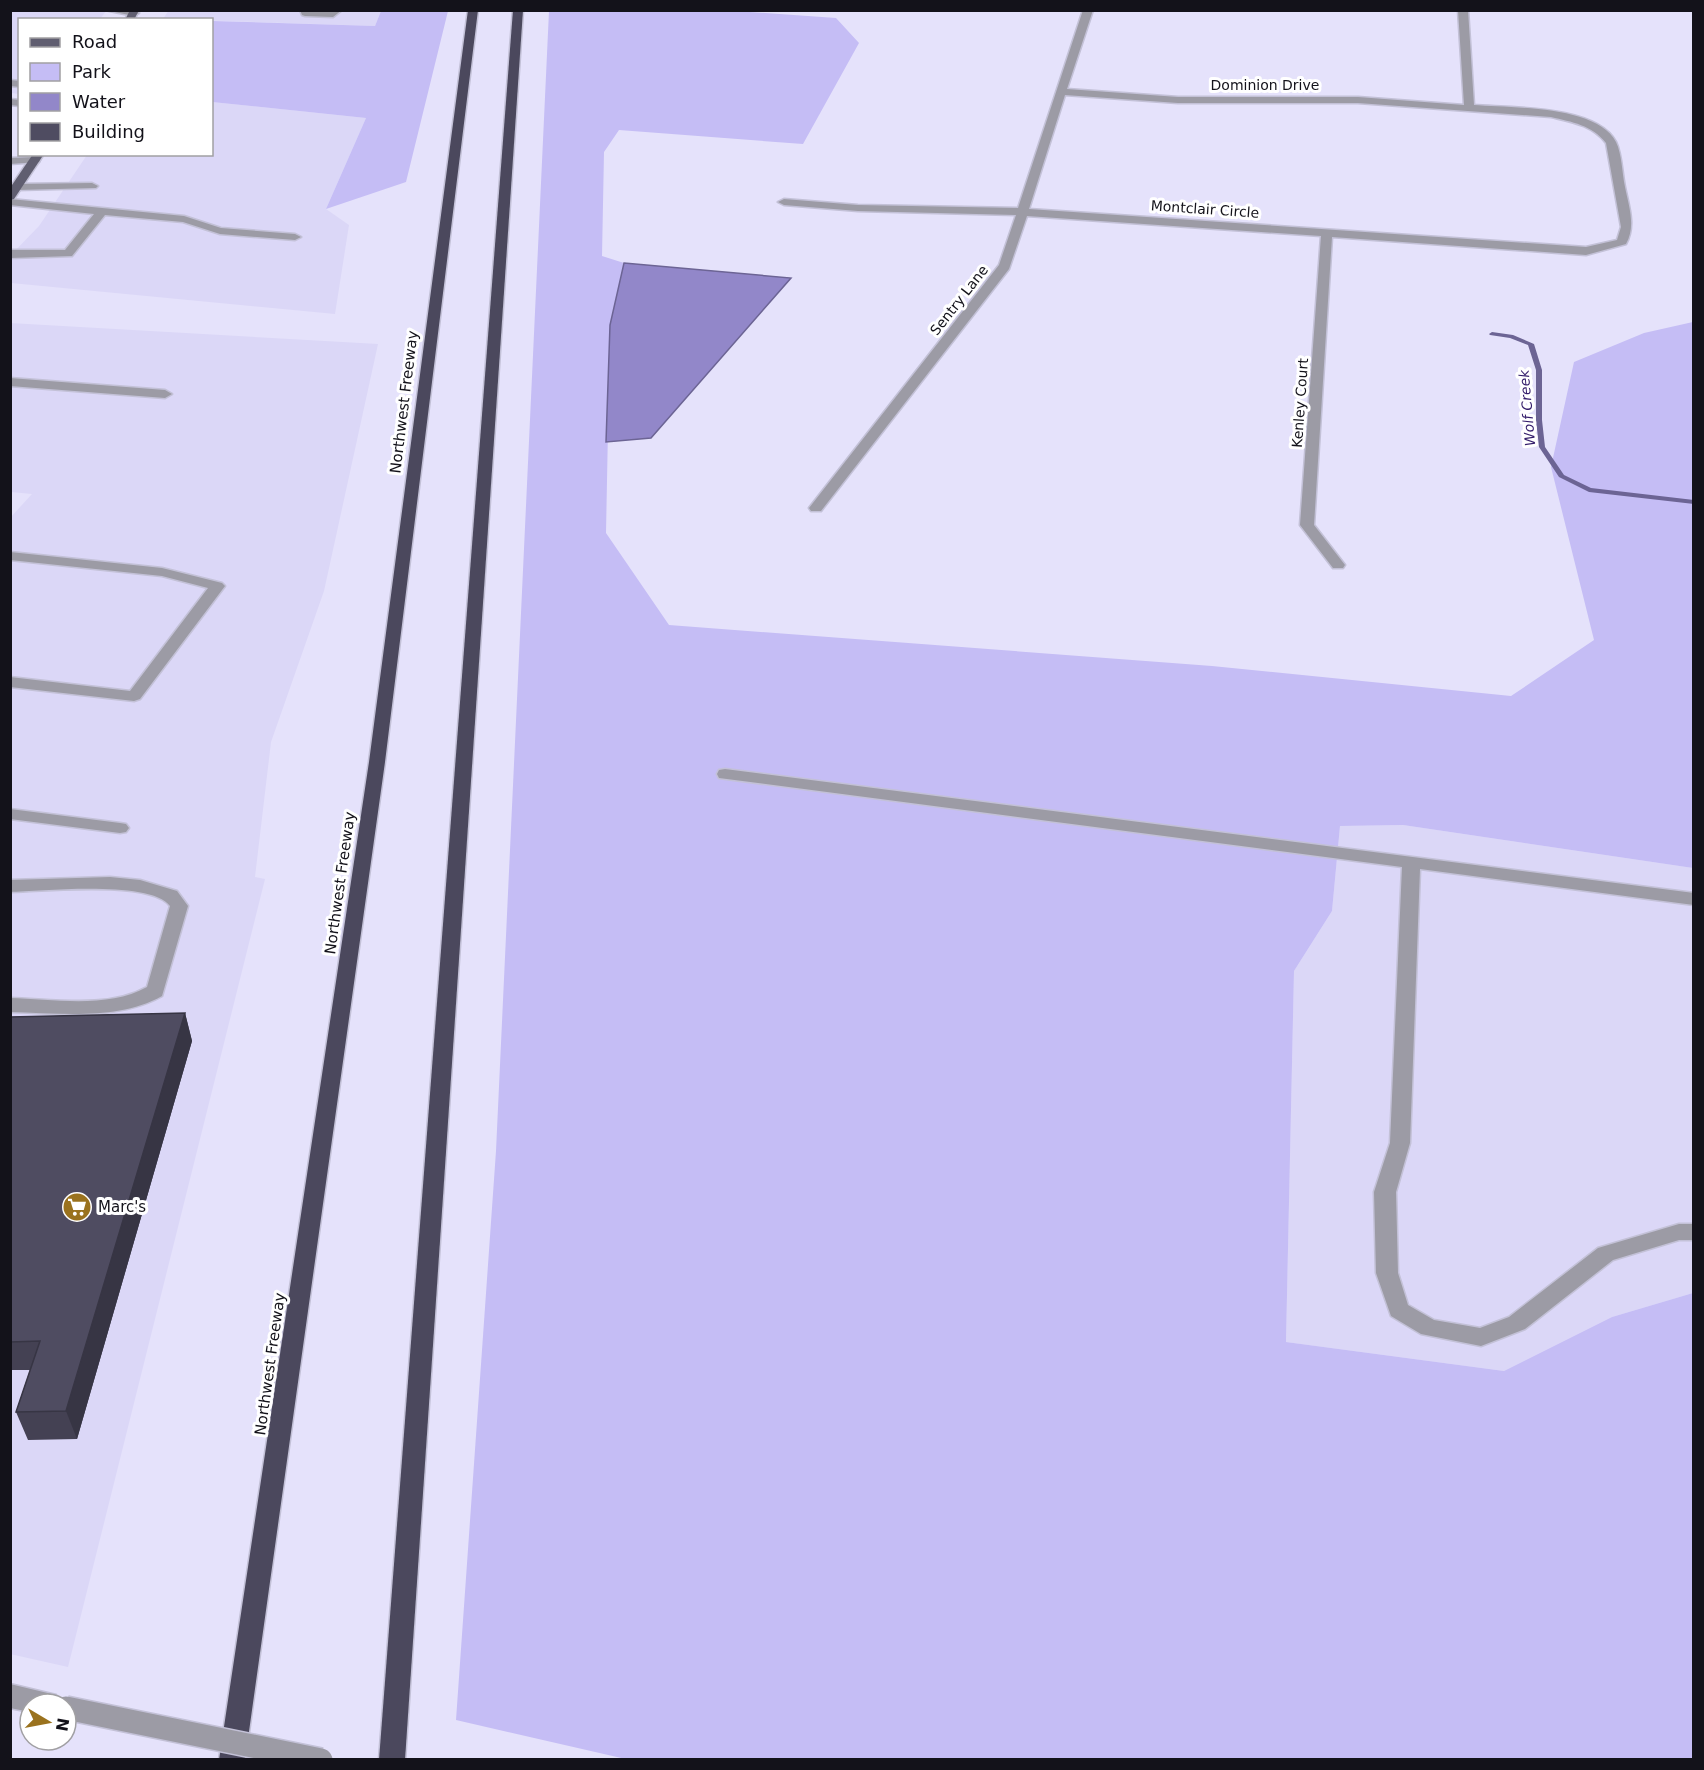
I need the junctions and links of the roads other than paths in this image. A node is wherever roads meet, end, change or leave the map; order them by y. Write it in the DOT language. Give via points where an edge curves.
graph roads {
  1 [pos="109,10"];
  2 [pos="305,10"];
  3 [pos="338,10"];
  4 [pos="473,10"];
  5 [pos="518,10"];
  6 [pos="1088,10"];
  7 [pos="1463,10"];
  8 [pos="133,14"];
  9 [pos="1062,92"];
  10 [pos="1469,107"];
  11 [pos="37,158"];
  12 [pos="10,161"];
  13 [pos="92,186"];
  14 [pos="14,192"];
  15 [pos="10,202"];
  16 [pos="784,202"];
  17 [pos="103,210"];
  18 [pos="1024,212"];
  19 [pos="1327,232"];
  20 [pos="295,237"];
  21 [pos="1622,242"];
  22 [pos="10,254"];
  23 [pos="10,382"];
  24 [pos="165,394"];
  25 [pos="816,508"];
  26 [pos="10,556"];
  27 [pos="1338,565"];
  28 [pos="10,682"];
  29 [pos="725,774"];
  30 [pos="10,814"];
  31 [pos="120,828"];
  32 [pos="1411,863"];
  33 [pos="10,886"];
  34 [pos="1694,899"];
  35 [pos="10,1005"];
  36 [pos="1694,1232"];
  37 [pos="78,1710"];
  38 [pos="232,1760"];
  39 [pos="321,1760"];
  40 [pos="392,1760"];
  1 -- 8 [label="street"];
  2 -- 3 [label="street" via="333,14"];
  4 -- 38 [label="highway, Northwest Freeway" via="377,762"];
  5 -- 40 [label="highway"];
  6 -- 9 [label="street, Sentry Lane"];
  7 -- 10 [label="street"];
  9 -- 10 [label="street, Dominion Drive" via="1178,100 1358,100"];
  9 -- 18 [label="street, Sentry Lane"];
  10 -- 21 [label="street, Dominion Drive" via="1551,114 1601,130 1611,143 1627,227"];
  11 -- 12 [label="street"];
  11 -- 14 [label="main road"];
  13 -- 14 [label="street"];
  15 -- 17 [label="street"];
  16 -- 18 [label="street, Montclair Circle"];
  17 -- 20 [label="street" via="184,219 220,231"];
  17 -- 22 [label="street" via="68,253"];
  18 -- 19 [label="street, Montclair Circle"];
  18 -- 25 [label="street, Sentry Lane" via="1005,266"];
  19 -- 21 [label="street, Montclair Circle" via="1586,251"];
  19 -- 27 [label="street, Kenley Court" via="1306,525"];
  23 -- 24 [label="street"];
  26 -- 28 [label="street" via="162,572 217,586 134,696"];
  29 -- 32 [label="street"];
  30 -- 31 [label="street"];
  32 -- 34 [label="street"];
  32 -- 36 [label="street" via="1400,1143 1385,1192 1387,1273 1399,1310 1429,1328 1481,1337 1517,1323 1606,1254 1679,1232"];
  33 -- 35 [label="street" via="140,886 171,895 179,906 155,991 146,999 126,1004"];
  37 -- 39 [label="street, bridge"];
}
